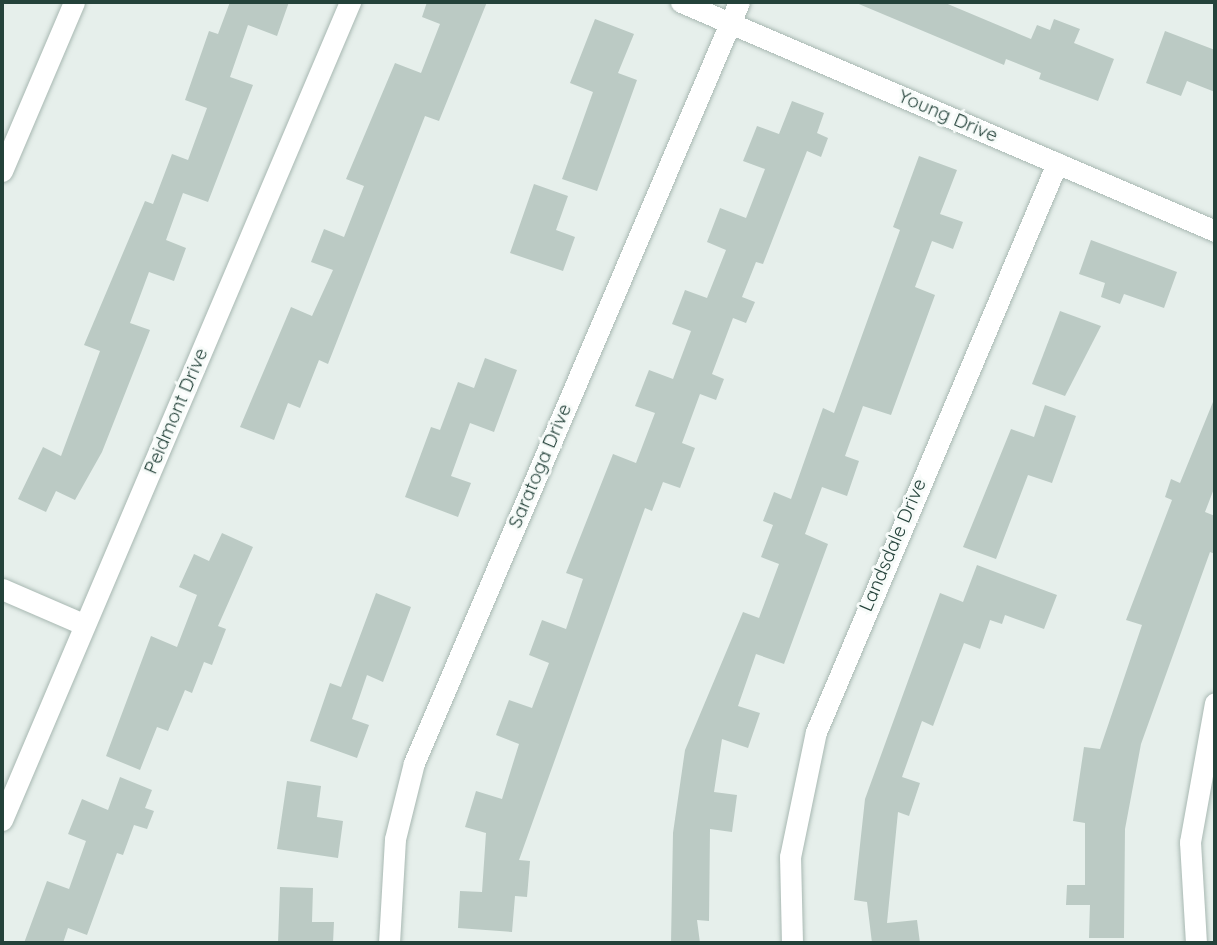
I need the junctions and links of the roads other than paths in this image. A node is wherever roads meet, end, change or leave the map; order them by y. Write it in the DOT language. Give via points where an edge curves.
graph roads {
  1 [pos="74,2"];
  2 [pos="350,2"];
  3 [pos="681,2"];
  4 [pos="739,2"];
  5 [pos="730,23"];
  6 [pos="1057,163"];
  7 [pos="2,171"];
  8 [pos="1215,231"];
  9 [pos="2,589"];
  10 [pos="85,625"];
  11 [pos="1215,703"];
  12 [pos="2,820"];
  13 [pos="389,943"];
  14 [pos="792,943"];
  15 [pos="1196,943"];
  1 -- 7 [label="street"];
  2 -- 10 [label="street, Peidmont Drive"];
  3 -- 5 [label="street, Young Drive"];
  4 -- 5 [label="street, Saratoga Drive"];
  5 -- 6 [label="street, Young Drive"];
  5 -- 13 [label="street, Saratoga Drive" via="414,763 395,839"];
  6 -- 8 [label="street, Young Drive"];
  6 -- 14 [label="street, Landsdale Drive" via="816,732 790,857"];
  9 -- 10 [label="street"];
  10 -- 12 [label="street, Peidmont Drive"];
  11 -- 15 [label="street" via="1191,831"];
}
